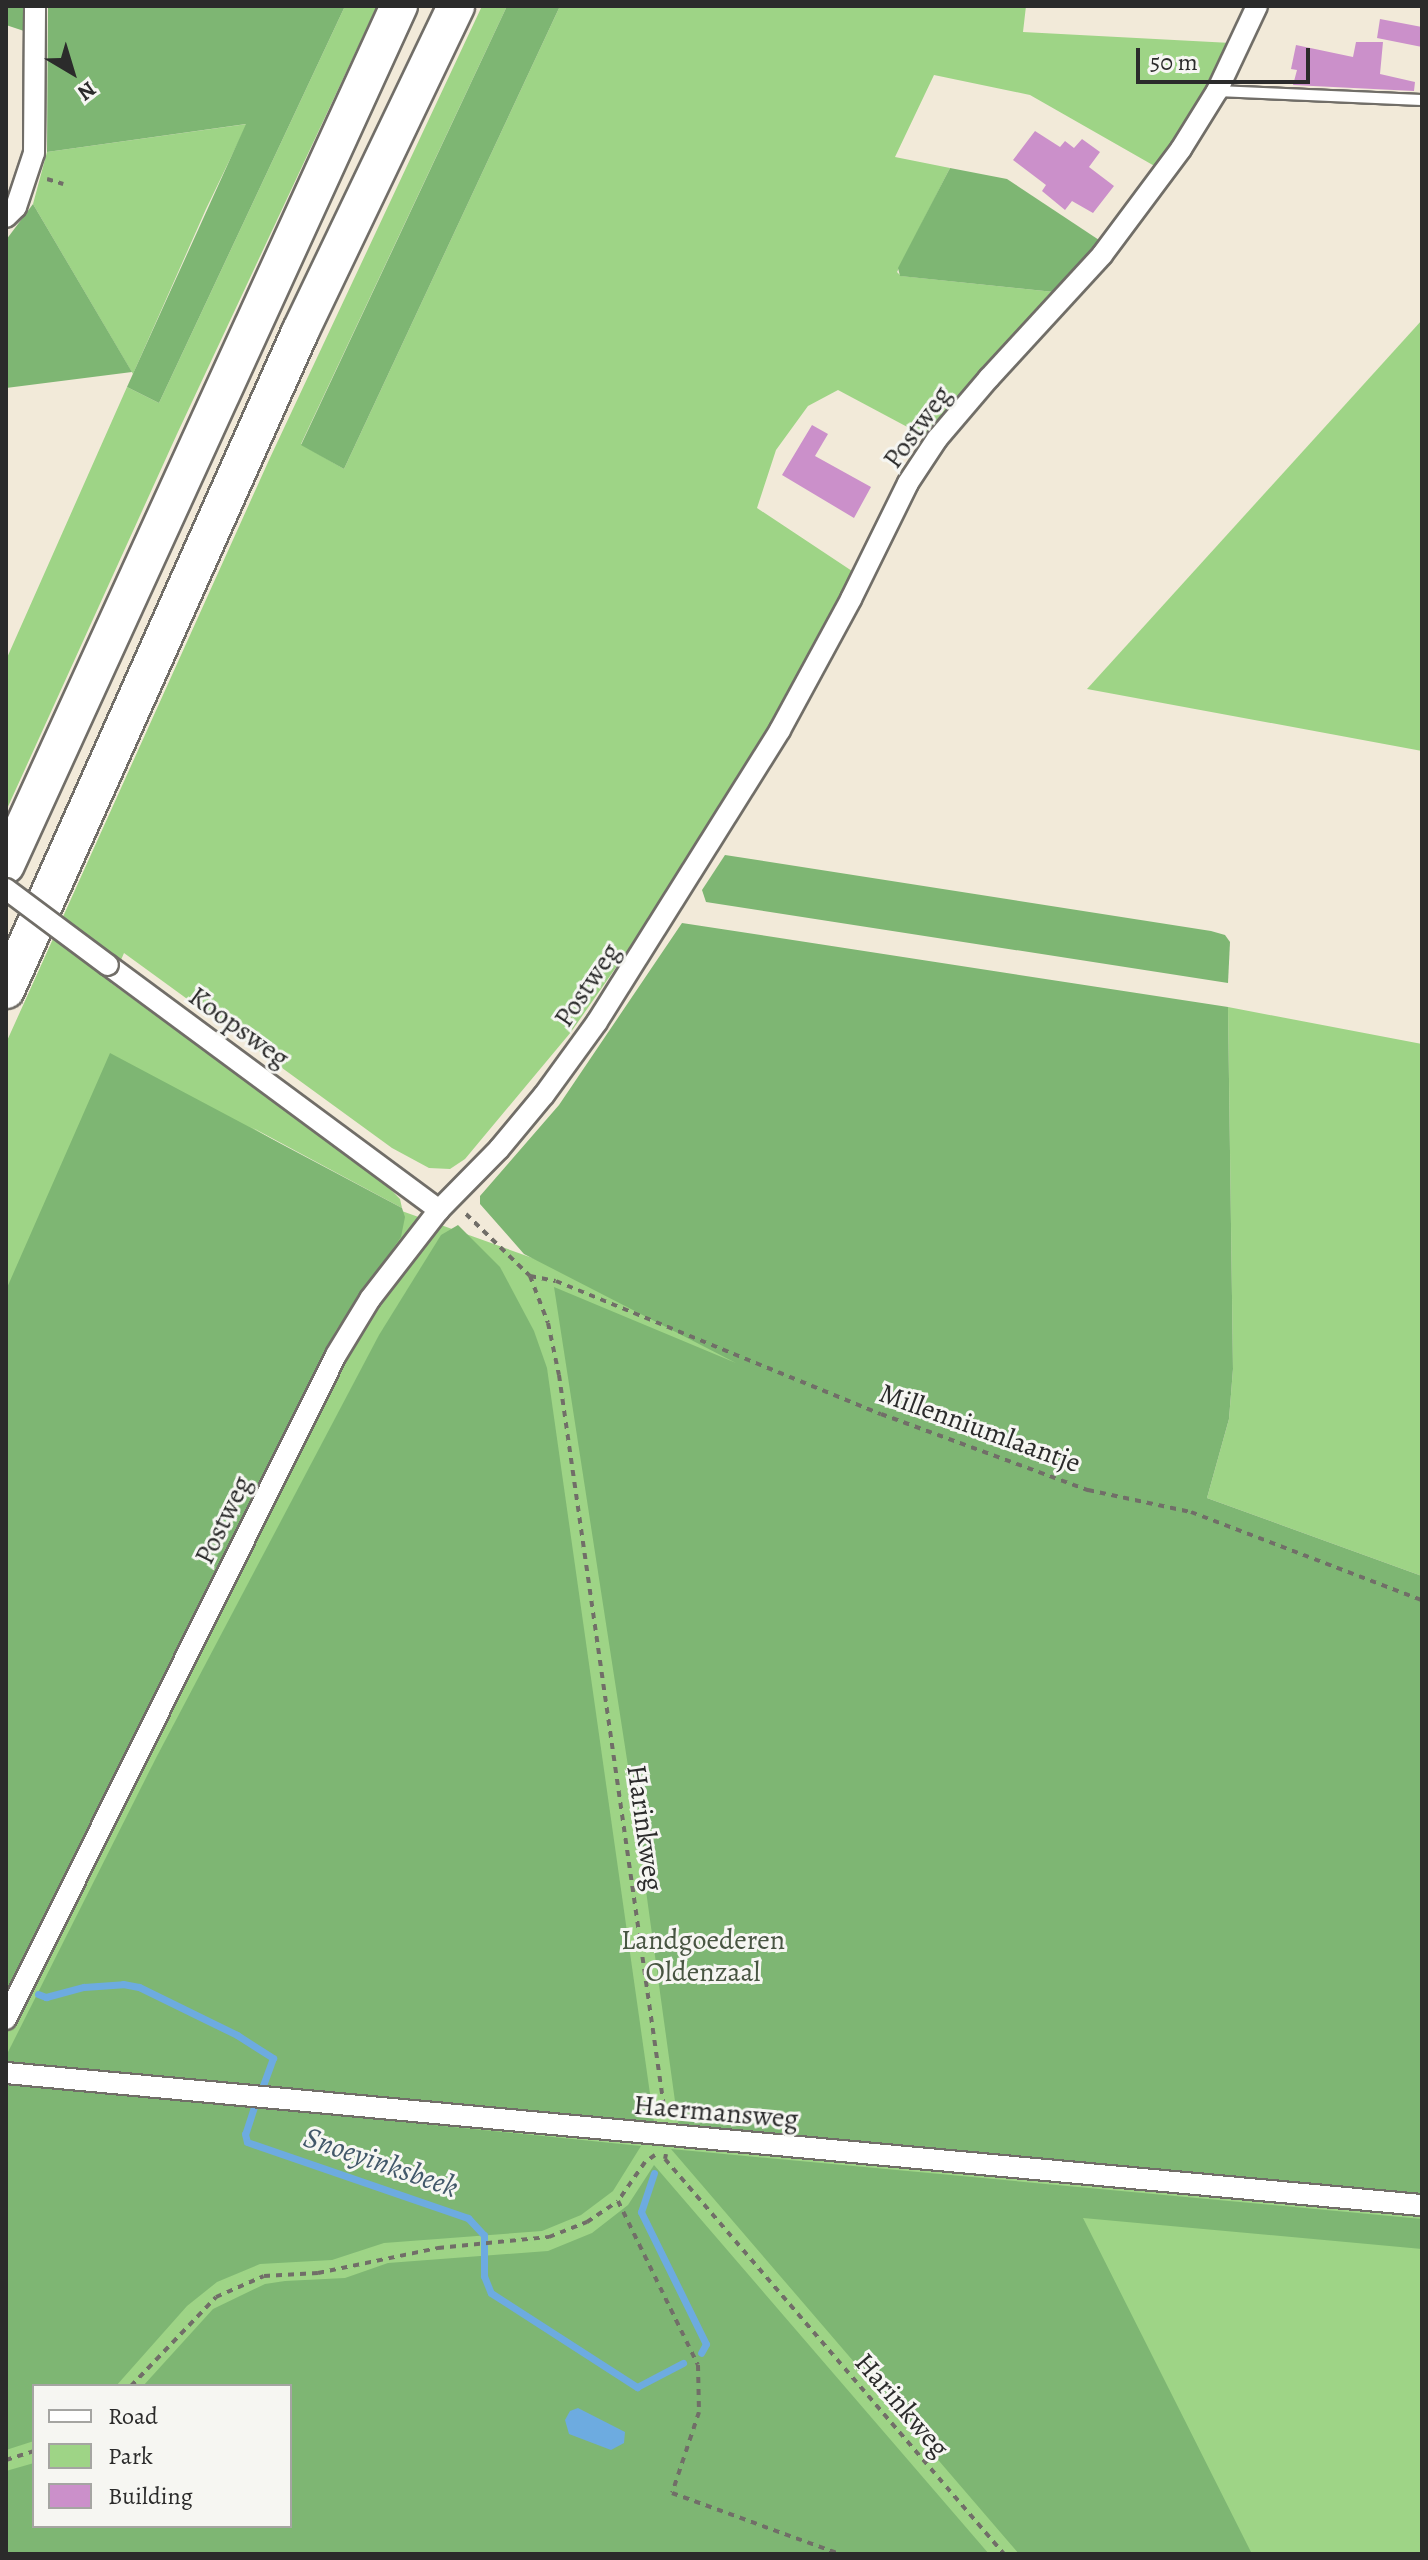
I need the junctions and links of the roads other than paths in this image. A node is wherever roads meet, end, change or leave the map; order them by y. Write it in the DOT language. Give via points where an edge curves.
graph roads {
  1 [pos="35,6"];
  2 [pos="399,6"];
  3 [pos="456,6"];
  4 [pos="1257,6"];
  5 [pos="1217,91"];
  6 [pos="1422,100"];
  7 [pos="6,217"];
  8 [pos="6,865"];
  9 [pos="6,889"];
  10 [pos="6,990"];
  11 [pos="444,1204"];
  12 [pos="6,2019"];
  13 [pos="6,2073"];
  14 [pos="1422,2205"];
  1 -- 7 [label="street" via="34,153 16,207"];
  2 -- 8 [label="highway"];
  3 -- 10 [label="highway" via="300,332"];
  4 -- 5 [label="street, Postweg"];
  5 -- 6 [label="lane"];
  5 -- 11 [label="street, Postweg" via="1102,255 937,439 908,483 780,730 672,907 544,1095"];
  9 -- 11 [label="street, Koopsweg, bridge"];
  11 -- 12 [label="street, Postweg" via="370,1299 336,1355"];
  13 -- 14 [label="street, Haermansweg" via="667,2142"];
}
